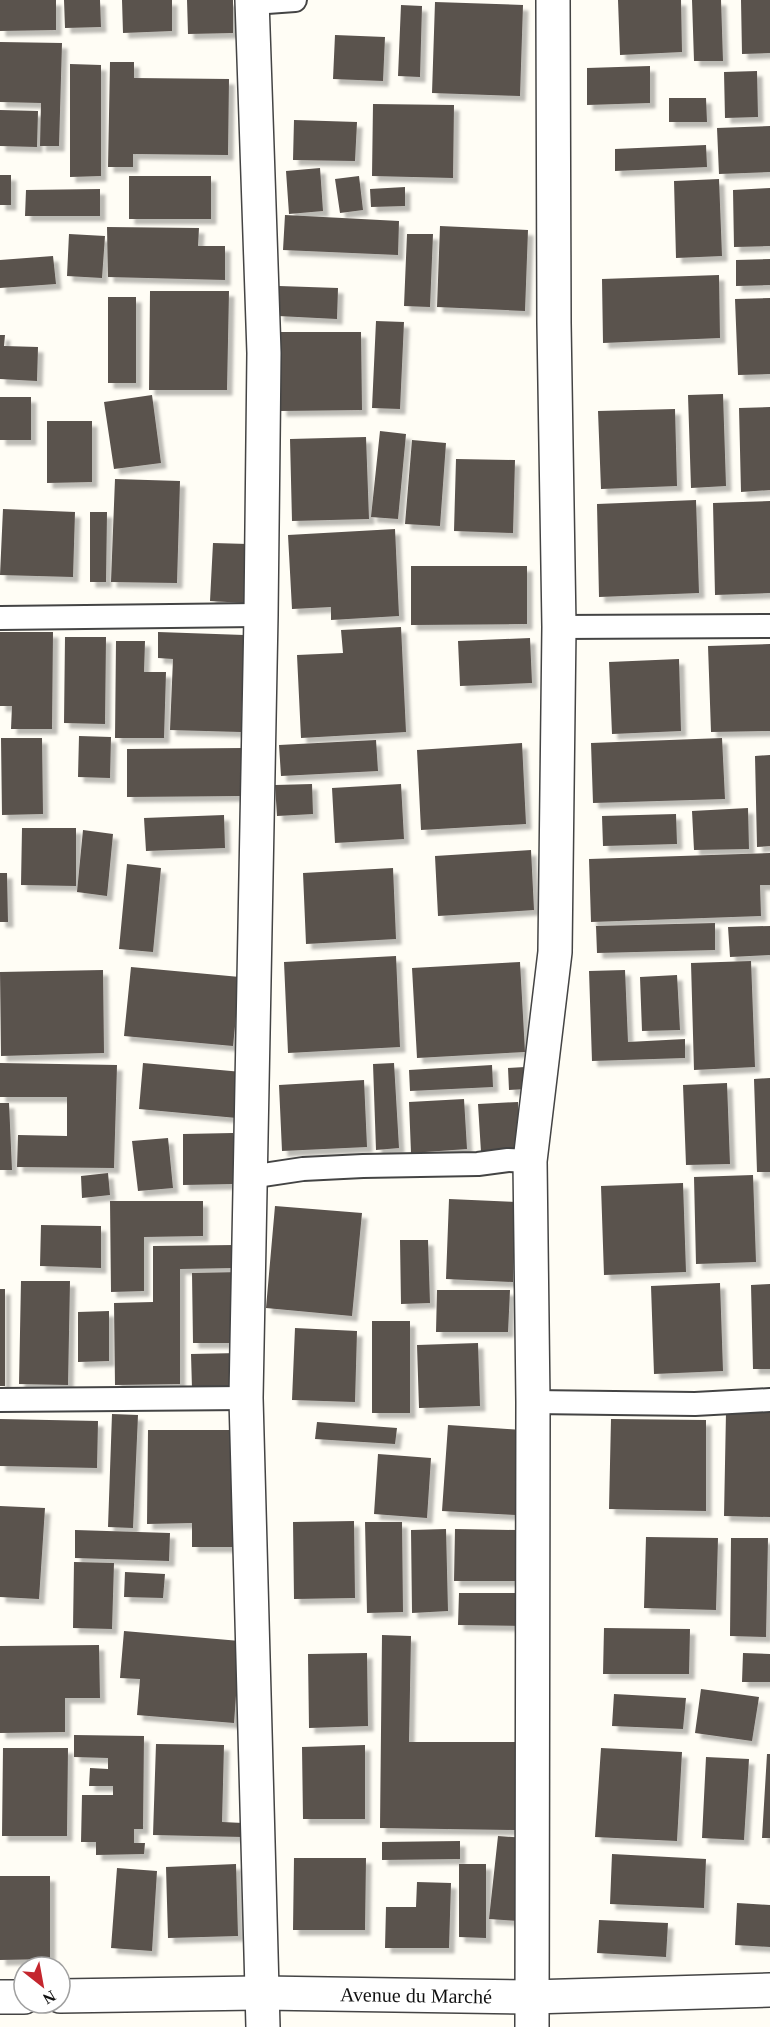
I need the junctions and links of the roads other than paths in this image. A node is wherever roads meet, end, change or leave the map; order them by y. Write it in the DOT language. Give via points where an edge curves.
graph roads {
  1 [pos="295,0"];
  2 [pos="553,0"];
  3 [pos="252,1"];
  4 [pos="261,615"];
  5 [pos="0,618"];
  6 [pos="770,626"];
  7 [pos="559,627"];
  8 [pos="530,1161"];
  9 [pos="250,1177"];
  10 [pos="246,1398"];
  11 [pos="0,1400"];
  12 [pos="770,1400"];
  13 [pos="533,1402"];
  14 [pos="770,1990"];
  15 [pos="263,1993"];
  16 [pos="72,1996"];
  17 [pos="531,2012"];
  18 [pos="263,2027"];
  1 -- 3 [label="lane"];
  2 -- 7 [label="street"];
  3 -- 4 [label="street" via="264,353"];
  4 -- 5 [label="lane"];
  4 -- 9 [label="street"];
  6 -- 7 [label="lane"];
  7 -- 8 [label="street" via="555,952"];
  8 -- 9 [label="lane" via="323,1168"];
  8 -- 13 [label="street"];
  9 -- 10 [label="street"];
  10 -- 11 [label="lane"];
  10 -- 15 [label="street"];
  12 -- 13 [label="lane" via="695,1404"];
  13 -- 17 [label="street"];
  14 -- 17 [label="street, Avenue du Marché"];
  15 -- 16 [label="street, Avenue du Marché"];
  15 -- 17 [label="street, Avenue du Marché"];
  15 -- 18 [label="street"];
}
